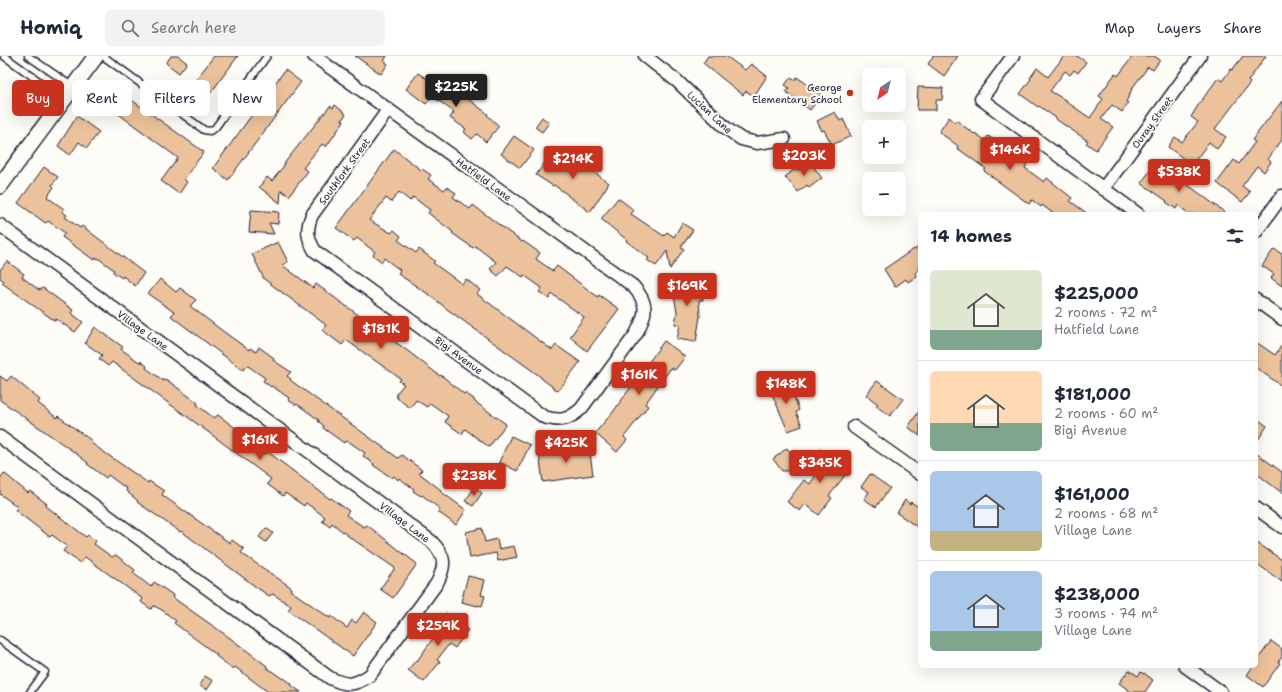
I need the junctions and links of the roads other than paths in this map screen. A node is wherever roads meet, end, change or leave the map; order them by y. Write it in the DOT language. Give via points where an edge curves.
graph roads {
  1 [pos="4,56"];
  2 [pos="28,56"];
  3 [pos="96,56"];
  4 [pos="103,56"];
  5 [pos="267,56"];
  6 [pos="314,56"];
  7 [pos="645,56"];
  8 [pos="1013,56"];
  9 [pos="1200,56"];
  10 [pos="37,80"];
  11 [pos="78,80"];
  12 [pos="72,86"];
  13 [pos="72,88"];
  14 [pos="64,99"];
  15 [pos="388,110"];
  16 [pos="51,116"];
  17 [pos="784,139"];
  18 [pos="0,186"];
  19 [pos="1103,189"];
  20 [pos="1282,196"];
  21 [pos="1135,212"];
  22 [pos="0,225"];
  23 [pos="1258,229"];
  24 [pos="307,234"];
  25 [pos="1258,301"];
  26 [pos="1282,319"];
  27 [pos="564,420"];
  28 [pos="854,427"];
  29 [pos="0,437"];
  30 [pos="918,473"];
  31 [pos="1258,509"];
  32 [pos="1282,527"];
  33 [pos="0,640"];
  34 [pos="1188,668"];
  35 [pos="30,692"];
  36 [pos="1221,692"];
  1 -- 10 [label="lane"];
  2 -- 12 [label="lane"];
  3 -- 11 [label="street"];
  4 -- 5 [label="lane" via="204,130 210,131 215,128"];
  6 -- 15 [label="street, Hatfield Lane"];
  7 -- 17 [label="street, Lucian Lane" via="677,81 741,139 757,143"];
  8 -- 19 [label="street" via="981,99"];
  9 -- 19 [label="street, Ouray Street"];
  13 -- 14 [label="street"];
  15 -- 24 [label="street, Southfork Street" via="312,215"];
  15 -- 27 [label="street, Hatfield Lane" via="642,295 646,308 636,334 581,409"];
  16 -- 18 [label="street"];
  19 -- 21 [label="street"];
  20 -- 23 [label="street"];
  22 -- 29 [label="street, Village Lane" via="431,541 439,549 443,560 443,572 437,584 370,675 350,685 340,682 330,678"];
  24 -- 27 [label="street, Bigi Avenue" via="316,251 544,417"];
  25 -- 26 [label="street"];
  28 -- 30 [label="street"];
  31 -- 32 [label="street"];
  33 -- 35 [label="lane" via="45,672"];
  34 -- 36 [label="street"];
}
